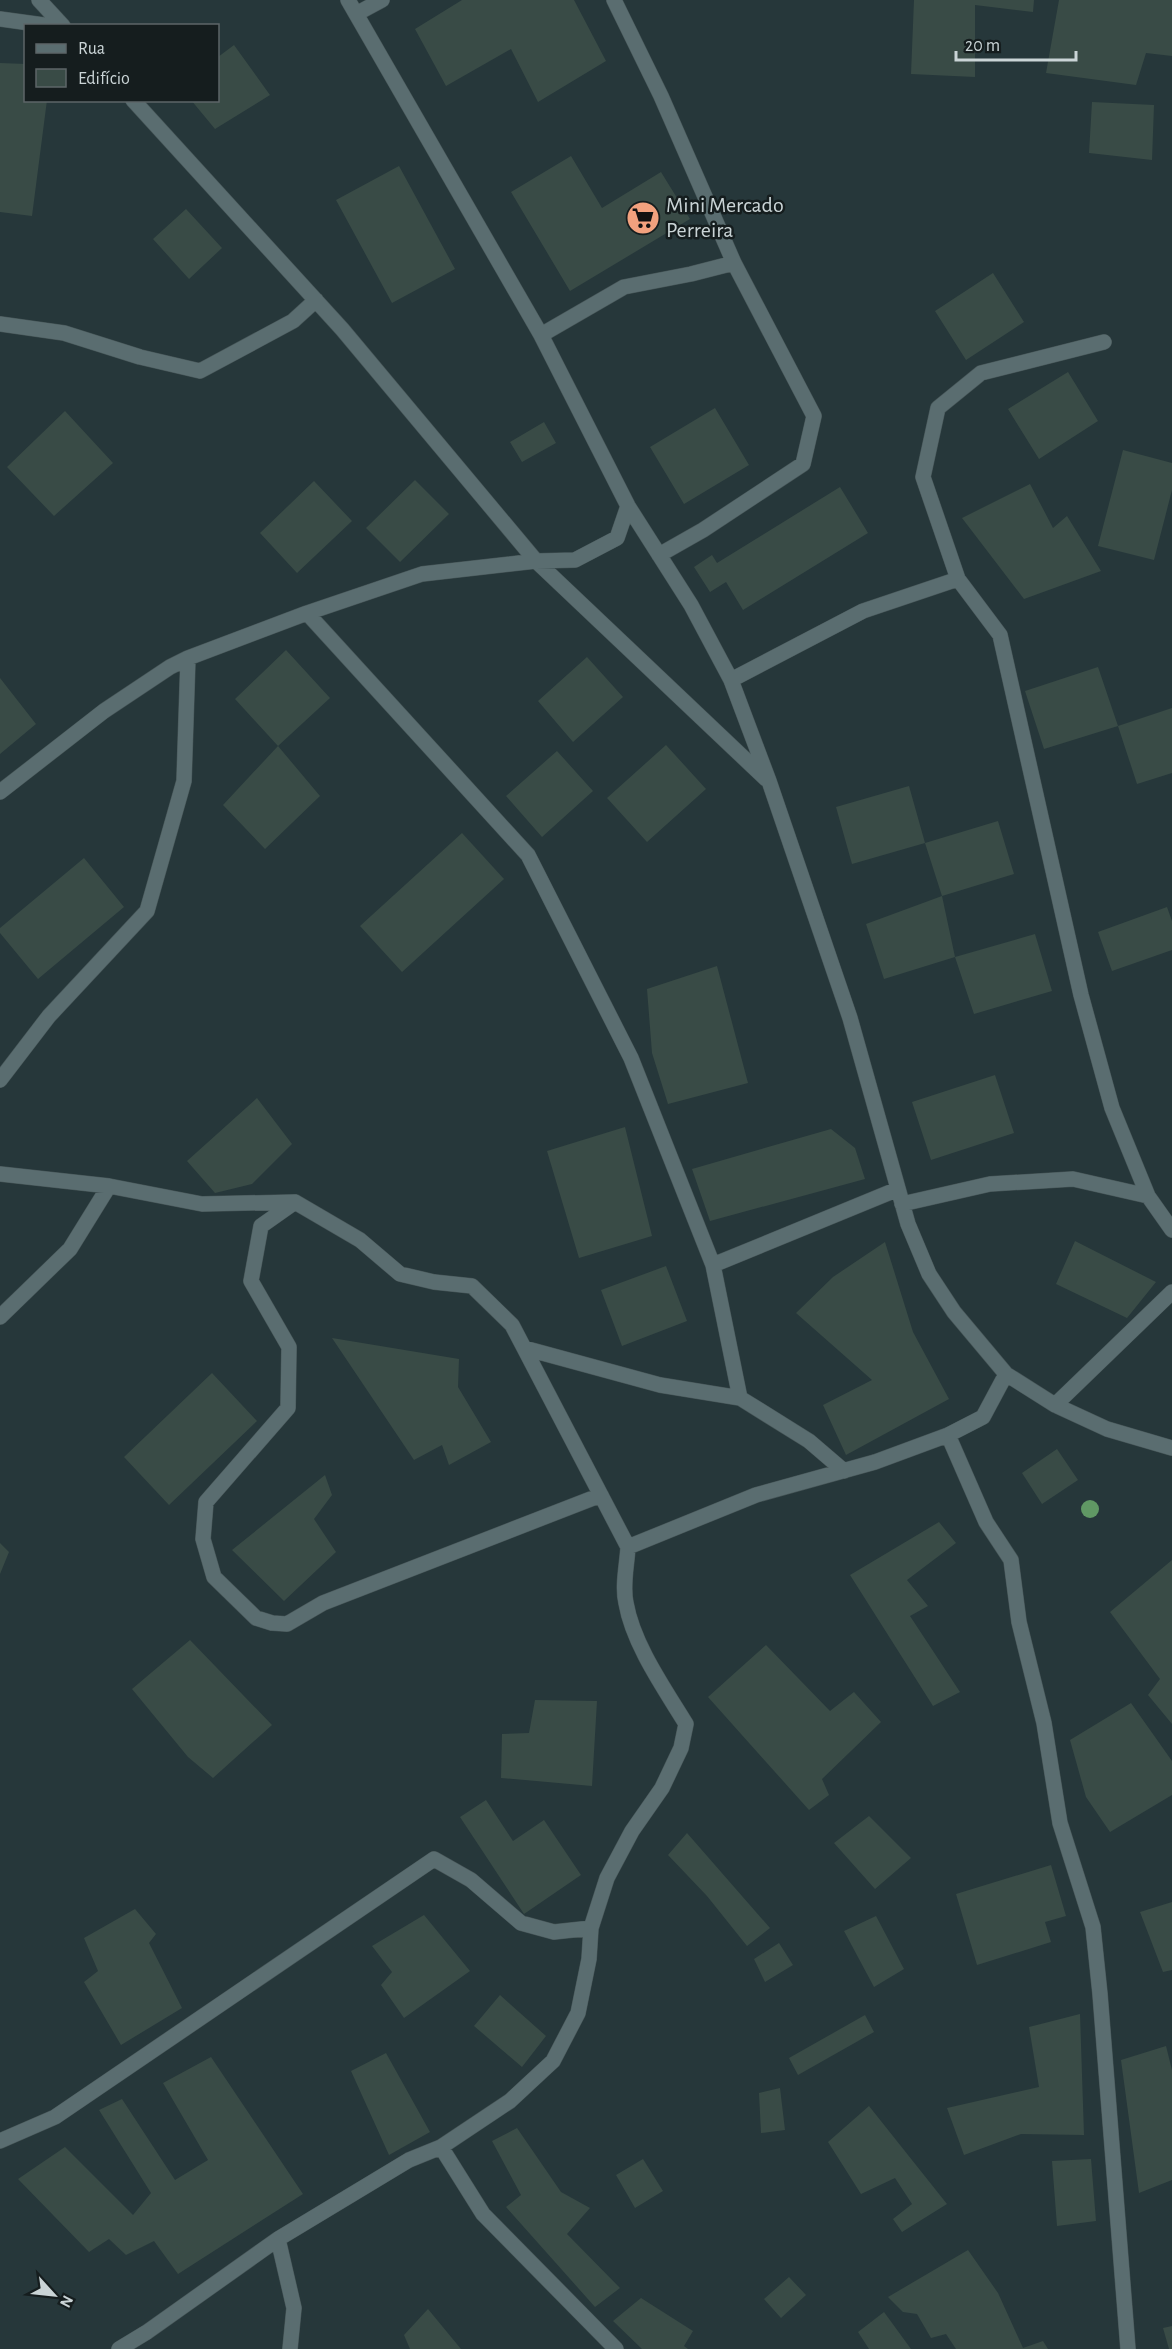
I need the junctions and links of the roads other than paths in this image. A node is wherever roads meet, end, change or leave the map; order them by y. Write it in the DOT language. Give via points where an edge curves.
graph roads {
  1 [pos="39,0"];
  2 [pos="348,0"];
  3 [pos="382,0"];
  4 [pos="614,0"];
  5 [pos="356,14"];
  6 [pos="0,19"];
  7 [pos="36,24"];
  8 [pos="61,24"];
  9 [pos="135,102"];
  10 [pos="734,263"];
  11 [pos="316,300"];
  12 [pos="0,324"];
  13 [pos="541,335"];
  14 [pos="1104,342"];
  15 [pos="628,506"];
  16 [pos="659,555"];
  17 [pos="536,561"];
  18 [pos="958,579"];
  19 [pos="307,614"];
  20 [pos="188,658"];
  21 [pos="730,680"];
  22 [pos="769,781"];
  23 [pos="0,792"];
  24 [pos="0,1080"];
  25 [pos="0,1174"];
  26 [pos="109,1186"];
  27 [pos="900,1196"];
  28 [pos="1148,1196"];
  29 [pos="295,1202"];
  30 [pos="1172,1230"];
  31 [pos="713,1265"];
  32 [pos="1172,1292"];
  33 [pos="0,1317"];
  34 [pos="524,1348"];
  35 [pos="1006,1374"];
  36 [pos="740,1398"];
  37 [pos="1055,1405"];
  38 [pos="948,1435"];
  39 [pos="1172,1448"];
  40 [pos="844,1471"];
  41 [pos="601,1495"];
  42 [pos="628,1547"];
  43 [pos="591,1928"];
  44 [pos="0,2141"];
  45 [pos="441,2148"];
  46 [pos="278,2239"];
  47 [pos="118,2349"];
  48 [pos="290,2349"];
  49 [pos="616,2349"];
  50 [pos="1128,2349"];
  1 -- 8 [label="street"];
  2 -- 5 [label="street"];
  3 -- 5 [label="street"];
  4 -- 10 [label="street"];
  5 -- 13 [label="street"];
  6 -- 7 [label="street"];
  9 -- 11 [label="street"];
  10 -- 13 [label="street" via="624,287"];
  10 -- 16 [label="street" via="814,416 803,464 704,531"];
  11 -- 12 [label="street" via="293,321 200,371 64,333"];
  11 -- 17 [label="street"];
  13 -- 15 [label="street"];
  14 -- 18 [label="street" via="981,373 938,408 923,477"];
  15 -- 16 [label="street"];
  15 -- 17 [label="street" via="617,538 574,560"];
  16 -- 21 [label="street" via="691,605"];
  17 -- 19 [label="street" via="422,574"];
  17 -- 22 [label="street"];
  18 -- 21 [label="street" via="863,611"];
  18 -- 28 [label="street" via="1000,634 1081,995 1112,1108"];
  19 -- 20 [label="street"];
  19 -- 31 [label="street" via="528,855 632,1058"];
  20 -- 23 [label="street" via="104,711"];
  20 -- 24 [label="street" via="184,781 147,910 49,1016"];
  21 -- 22 [label="street"];
  22 -- 27 [label="street" via="850,1018"];
  25 -- 26 [label="street"];
  26 -- 29 [label="street" via="202,1204"];
  26 -- 33 [label="street" via="70,1249"];
  27 -- 28 [label="street" via="990,1184 1073,1179"];
  27 -- 31 [label="street"];
  27 -- 35 [label="street" via="929,1274 954,1312"];
  28 -- 30 [label="street"];
  29 -- 34 [label="street" via="360,1240 400,1274 472,1286 512,1325"];
  29 -- 41 [label="street" via="261,1226 251,1281 289,1347 288,1408 206,1502 205,1512 203,1539 214,1577 256,1618 287,1624 323,1603"];
  31 -- 36 [label="street"];
  32 -- 37 [label="street"];
  34 -- 36 [label="street" via="660,1385"];
  34 -- 41 [label="street"];
  35 -- 37 [label="street"];
  35 -- 38 [label="street" via="983,1417"];
  36 -- 40 [label="street" via="809,1442"];
  37 -- 39 [label="street" via="1107,1429"];
  38 -- 40 [label="street"];
  38 -- 50 [label="street" via="986,1522 1011,1560 1019,1622 1044,1723 1060,1823 1093,1927"];
  40 -- 42 [label="street" via="756,1495"];
  41 -- 42 [label="street"];
  42 -- 43 [label="street" via="625,1601 632,1627 686,1724 681,1748 663,1788 632,1831 607,1878"];
  43 -- 44 [label="street" via="554,1932 521,1923 471,1880 434,1859 56,2117"];
  43 -- 45 [label="street" via="578,2013 553,2061 510,2101"];
  45 -- 46 [label="street" via="409,2160"];
  45 -- 49 [label="street" via="483,2214"];
  46 -- 47 [label="street"];
  46 -- 48 [label="street" via="294,2308"];
}
